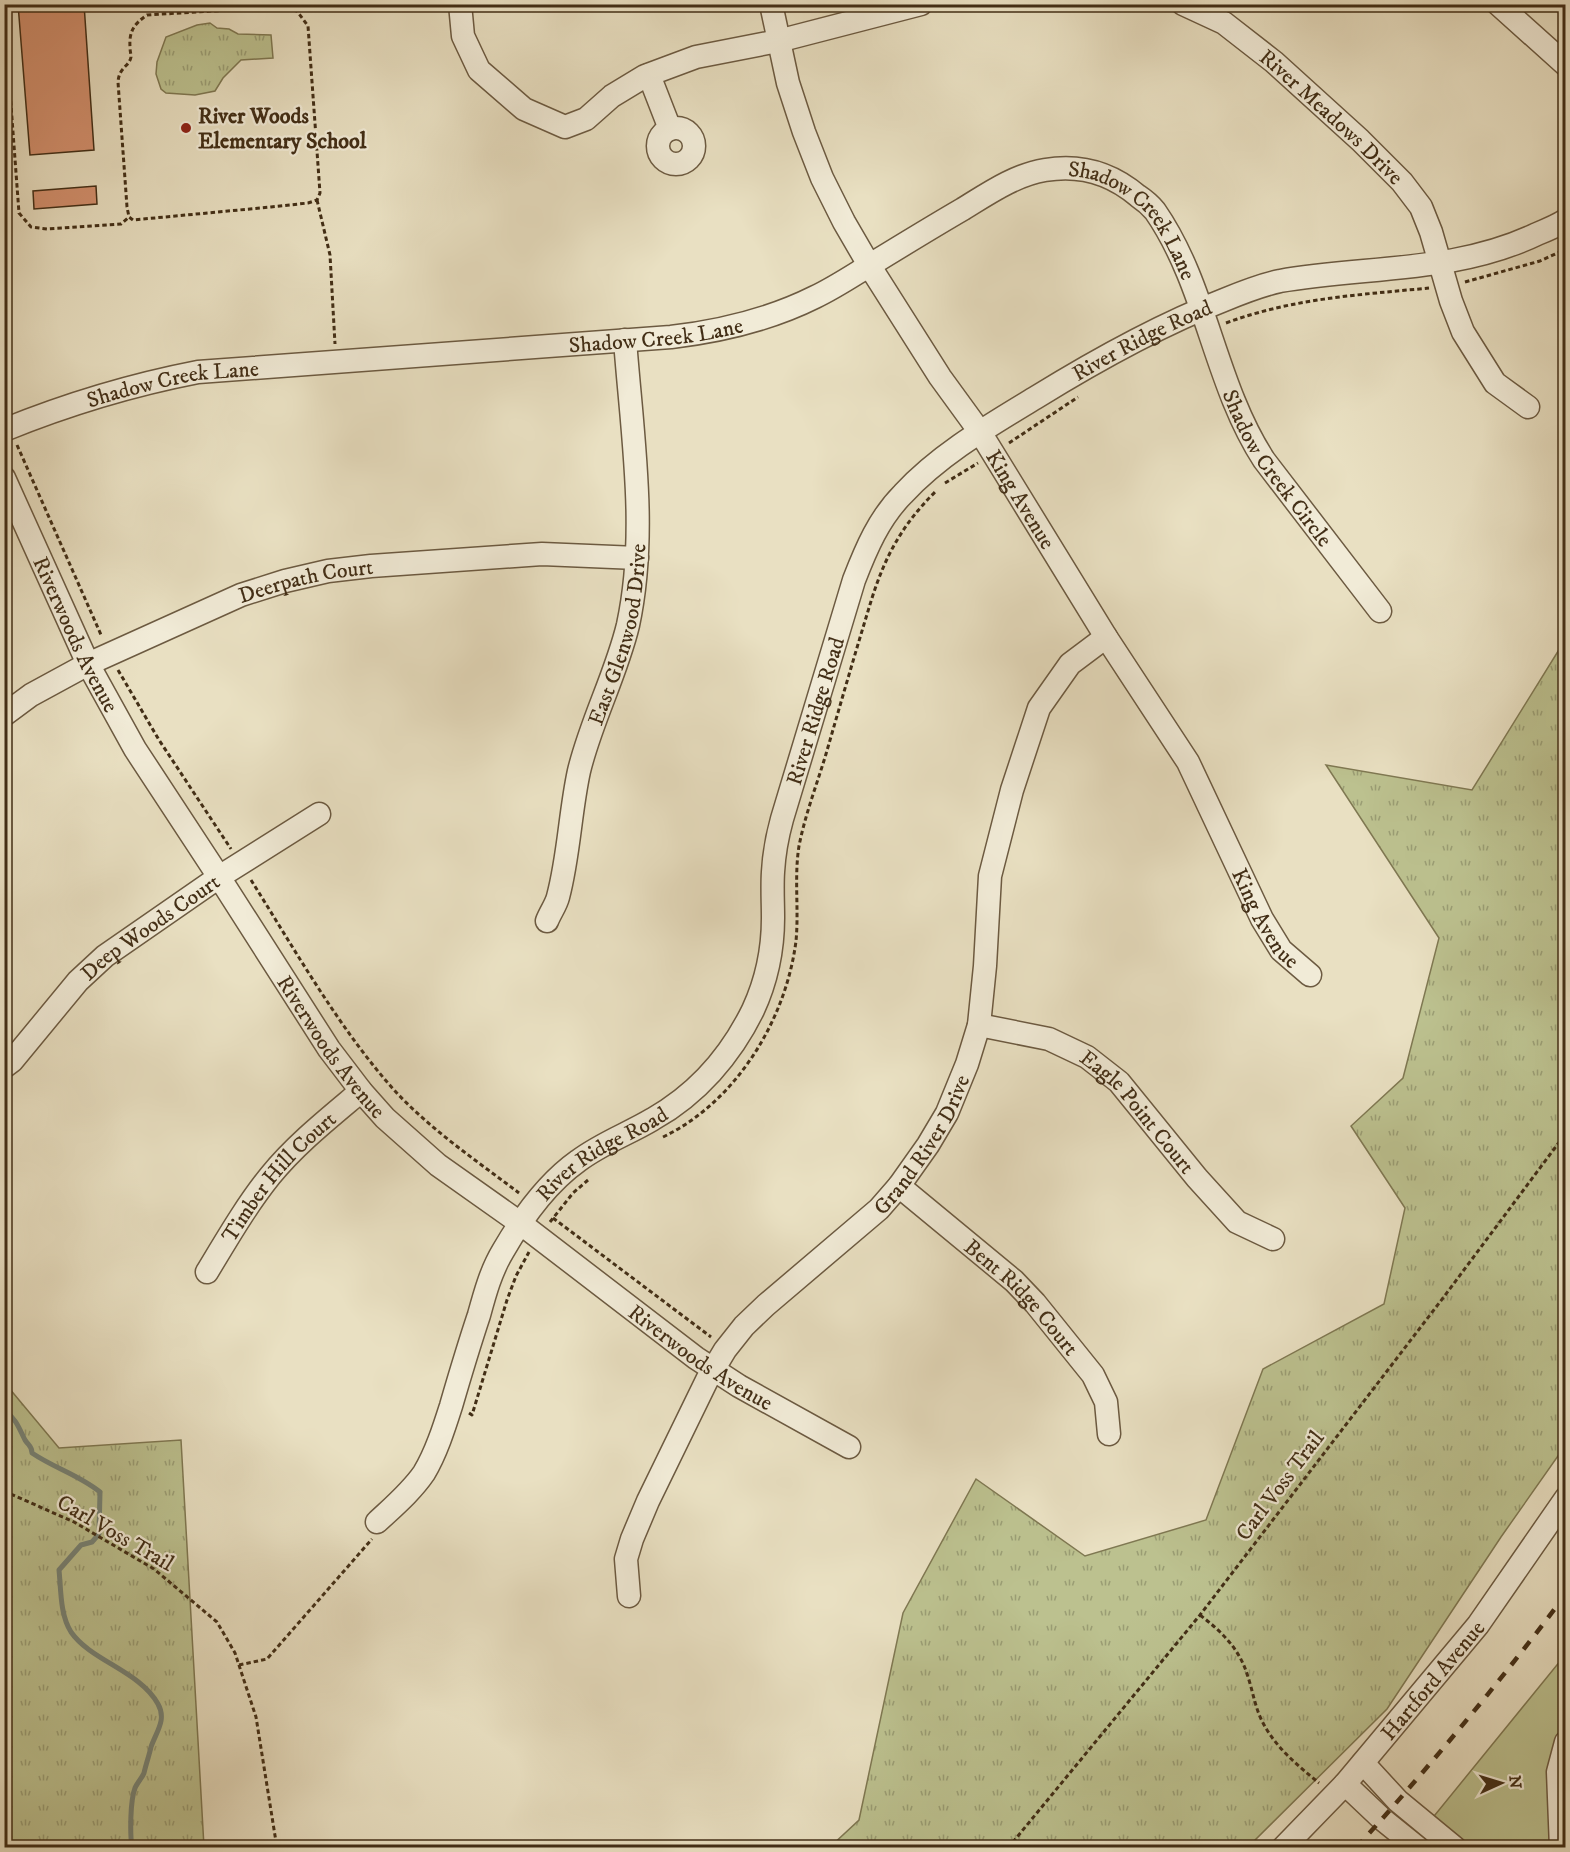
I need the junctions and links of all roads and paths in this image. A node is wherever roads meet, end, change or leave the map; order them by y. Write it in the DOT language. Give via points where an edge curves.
graph roads {
  1 [pos="460,4"];
  2 [pos="771,4"];
  3 [pos="921,4"];
  4 [pos="1183,4"];
  5 [pos="1498,4"];
  6 [pos="4,11"];
  7 [pos="778,41"];
  8 [pos="1566,65"];
  9 [pos="649,75"];
  10 [pos="670,129"];
  11 [pos="317,200"];
  12 [pos="129,217"];
  13 [pos="1566,220"];
  14 [pos="1566,249"];
  15 [pos="1440,263"];
  16 [pos="869,265"];
  17 [pos="1458,283"];
  18 [pos="1436,287"];
  19 [pos="1201,309"];
  20 [pos="1220,326"];
  21 [pos="625,340"];
  22 [pos="336,361"];
  23 [pos="1085,392"];
  24 [pos="1527,407"];
  25 [pos="980,432"];
  26 [pos="9,433"];
  27 [pos="1001,448"];
  28 [pos="4,478"];
  29 [pos="637,558"];
  30 [pos="1380,611"];
  31 [pos="1106,637"];
  32 [pos="105,644"];
  33 [pos="113,662"];
  34 [pos="88,664"];
  35 [pos="4,715"];
  36 [pos="320,814"];
  37 [pos="235,855"];
  38 [pos="246,872"];
  39 [pos="219,877"];
  40 [pos="547,921"];
  41 [pos="1310,975"];
  42 [pos="979,1025"];
  43 [pos="4,1067"];
  44 [pos="361,1091"];
  45 [pos="1566,1133"];
  46 [pos="899,1186"];
  47 [pos="526,1198"];
  48 [pos="548,1214"];
  49 [pos="520,1223"];
  50 [pos="1273,1239"];
  51 [pos="207,1272"];
  52 [pos="717,1341"];
  53 [pos="713,1369"];
  54 [pos="1109,1434"];
  55 [pos="849,1447"];
  56 [pos="4,1491"];
  57 [pos="1566,1498"];
  58 [pos="377,1522"];
  59 [pos="629,1596"];
  60 [pos="1200,1615"];
  61 [pos="1566,1742"];
  62 [pos="1363,1763"];
  63 [pos="1335,1786"];
  64 [pos="277,1848"];
  65 [pos="1008,1848"];
  66 [pos="1283,1848"];
  67 [pos="1418,1848"];
  68 [pos="1455,1848"];
  69 [pos="1562,1848"];
  1 -- 9 [label="street" via="463,36 479,70 524,109 565,127 586,119 612,96"];
  2 -- 7 [label="street, King Avenue"];
  3 -- 7 [label="street"];
  4 -- 15 [label="street, River Meadows Drive" via="1224,23 1274,62 1402,182 1420,207"];
  5 -- 8 [label="street"];
  6 -- 12 [label="path" via="19,213 31,227 47,229 121,224"];
  7 -- 9 [label="street" via="696,57"];
  7 -- 16 [label="street, King Avenue" via="822,178"];
  9 -- 10 [label="street"];
  11 -- 12 [label="path" via="141,220"];
  11 -- 12 [label="path" via="320,193 310,41 304,18 297,11 279,7 147,15 129,34 130,57 118,75"];
  11 -- 22 [label="path" via="330,255"];
  13 -- 15 [label="street, River Ridge Road" via="1521,242"];
  14 -- 17 [label="path" via="1540,261"];
  15 -- 19 [label="street, River Ridge Road" via="1278,282"];
  15 -- 24 [label="street, River Meadows Drive" via="1468,340 1495,383"];
  16 -- 19 [label="street, Shadow Creek Lane" via="1007,183 1044,170 1085,169 1121,182 1153,208 1175,243"];
  16 -- 21 [label="street, Shadow Creek Lane" via="817,296 745,325"];
  16 -- 25 [label="street, King Avenue"];
  18 -- 20 [label="path" via="1303,302"];
  19 -- 25 [label="street, River Ridge Road" via="1137,339"];
  19 -- 30 [label="street, Shadow Creek Circle" via="1248,436"];
  21 -- 22 [label="street, Shadow Creek Lane"];
  21 -- 29 [label="street, East Glenwood Drive"];
  22 -- 26 [label="street, Shadow Creek Lane" via="198,372 148,382 98,395"];
  23 -- 27 [label="path"];
  25 -- 31 [label="street, King Avenue"];
  25 -- 49 [label="street, River Ridge Road" via="901,495 866,548 782,819 773,873 771,949 764,980 739,1037 722,1061 679,1103 576,1163 555,1181"];
  26 -- 32 [label="path"];
  28 -- 34 [label="street, Riverwoods Avenue"];
  29 -- 34 [label="street, Deerpath Court" via="542,554 328,572 241,595"];
  29 -- 40 [label="street, East Glenwood Drive" via="627,626 585,747 558,898"];
  31 -- 41 [label="street, King Avenue" via="1188,762 1262,919 1281,950"];
  31 -- 42 [label="street, Grand River Drive" via="1070,664 1039,708 1015,780 990,876"];
  33 -- 37 [label="path" via="147,722"];
  34 -- 35 [label="street, Deerpath Court" via="31,695"];
  34 -- 39 [label="street, Riverwoods Avenue" via="135,749"];
  36 -- 39 [label="street, Deep Woods Court"];
  38 -- 47 [label="path" via="377,1070 430,1124"];
  39 -- 43 [label="street, Deep Woods Court" via="105,956 78,981"];
  39 -- 44 [label="street, Riverwoods Avenue" via="329,1049"];
  42 -- 46 [label="street, Grand River Drive" via="947,1113"];
  42 -- 50 [label="street, Eagle Point Court" via="1049,1039 1087,1057 1119,1082 1237,1222"];
  44 -- 49 [label="street, Riverwoods Avenue" via="414,1146"];
  44 -- 51 [label="street, Timber Hill Court" via="295,1148 270,1176"];
  45 -- 60 [label="path, Carl Voss Trail"];
  46 -- 53 [label="street, Grand River Drive" via="879,1209 744,1326"];
  46 -- 54 [label="street, Bent Ridge Court" via="1035,1303 1094,1375 1106,1402"];
  48 -- 52 [label="path"];
  49 -- 53 [label="street, Riverwoods Avenue"];
  49 -- 58 [label="street, River Ridge Road" via="490,1278 443,1430 424,1472"];
  53 -- 55 [label="street, Riverwoods Avenue"];
  53 -- 59 [label="street, Grand River Drive" via="632,1539 626,1559"];
  56 -- 64 [label="path, Carl Voss Trail" via="74,1522 154,1569 217,1622 235,1653 256,1717"];
  57 -- 62 [label="street, Hartford Avenue" via="1478,1625"];
  60 -- 63 [label="path" via="1220,1631 1243,1661 1254,1702 1276,1744"];
  60 -- 65 [label="path, Carl Voss Trail"];
  61 -- 69 [label="street" via="1558,1772"];
  62 -- 63 [label="street, Hartford Avenue"];
  62 -- 68 [label="street" via="1398,1801"];
  63 -- 66 [label="street, Hartford Avenue"];
  63 -- 67 [label="street"];
}
